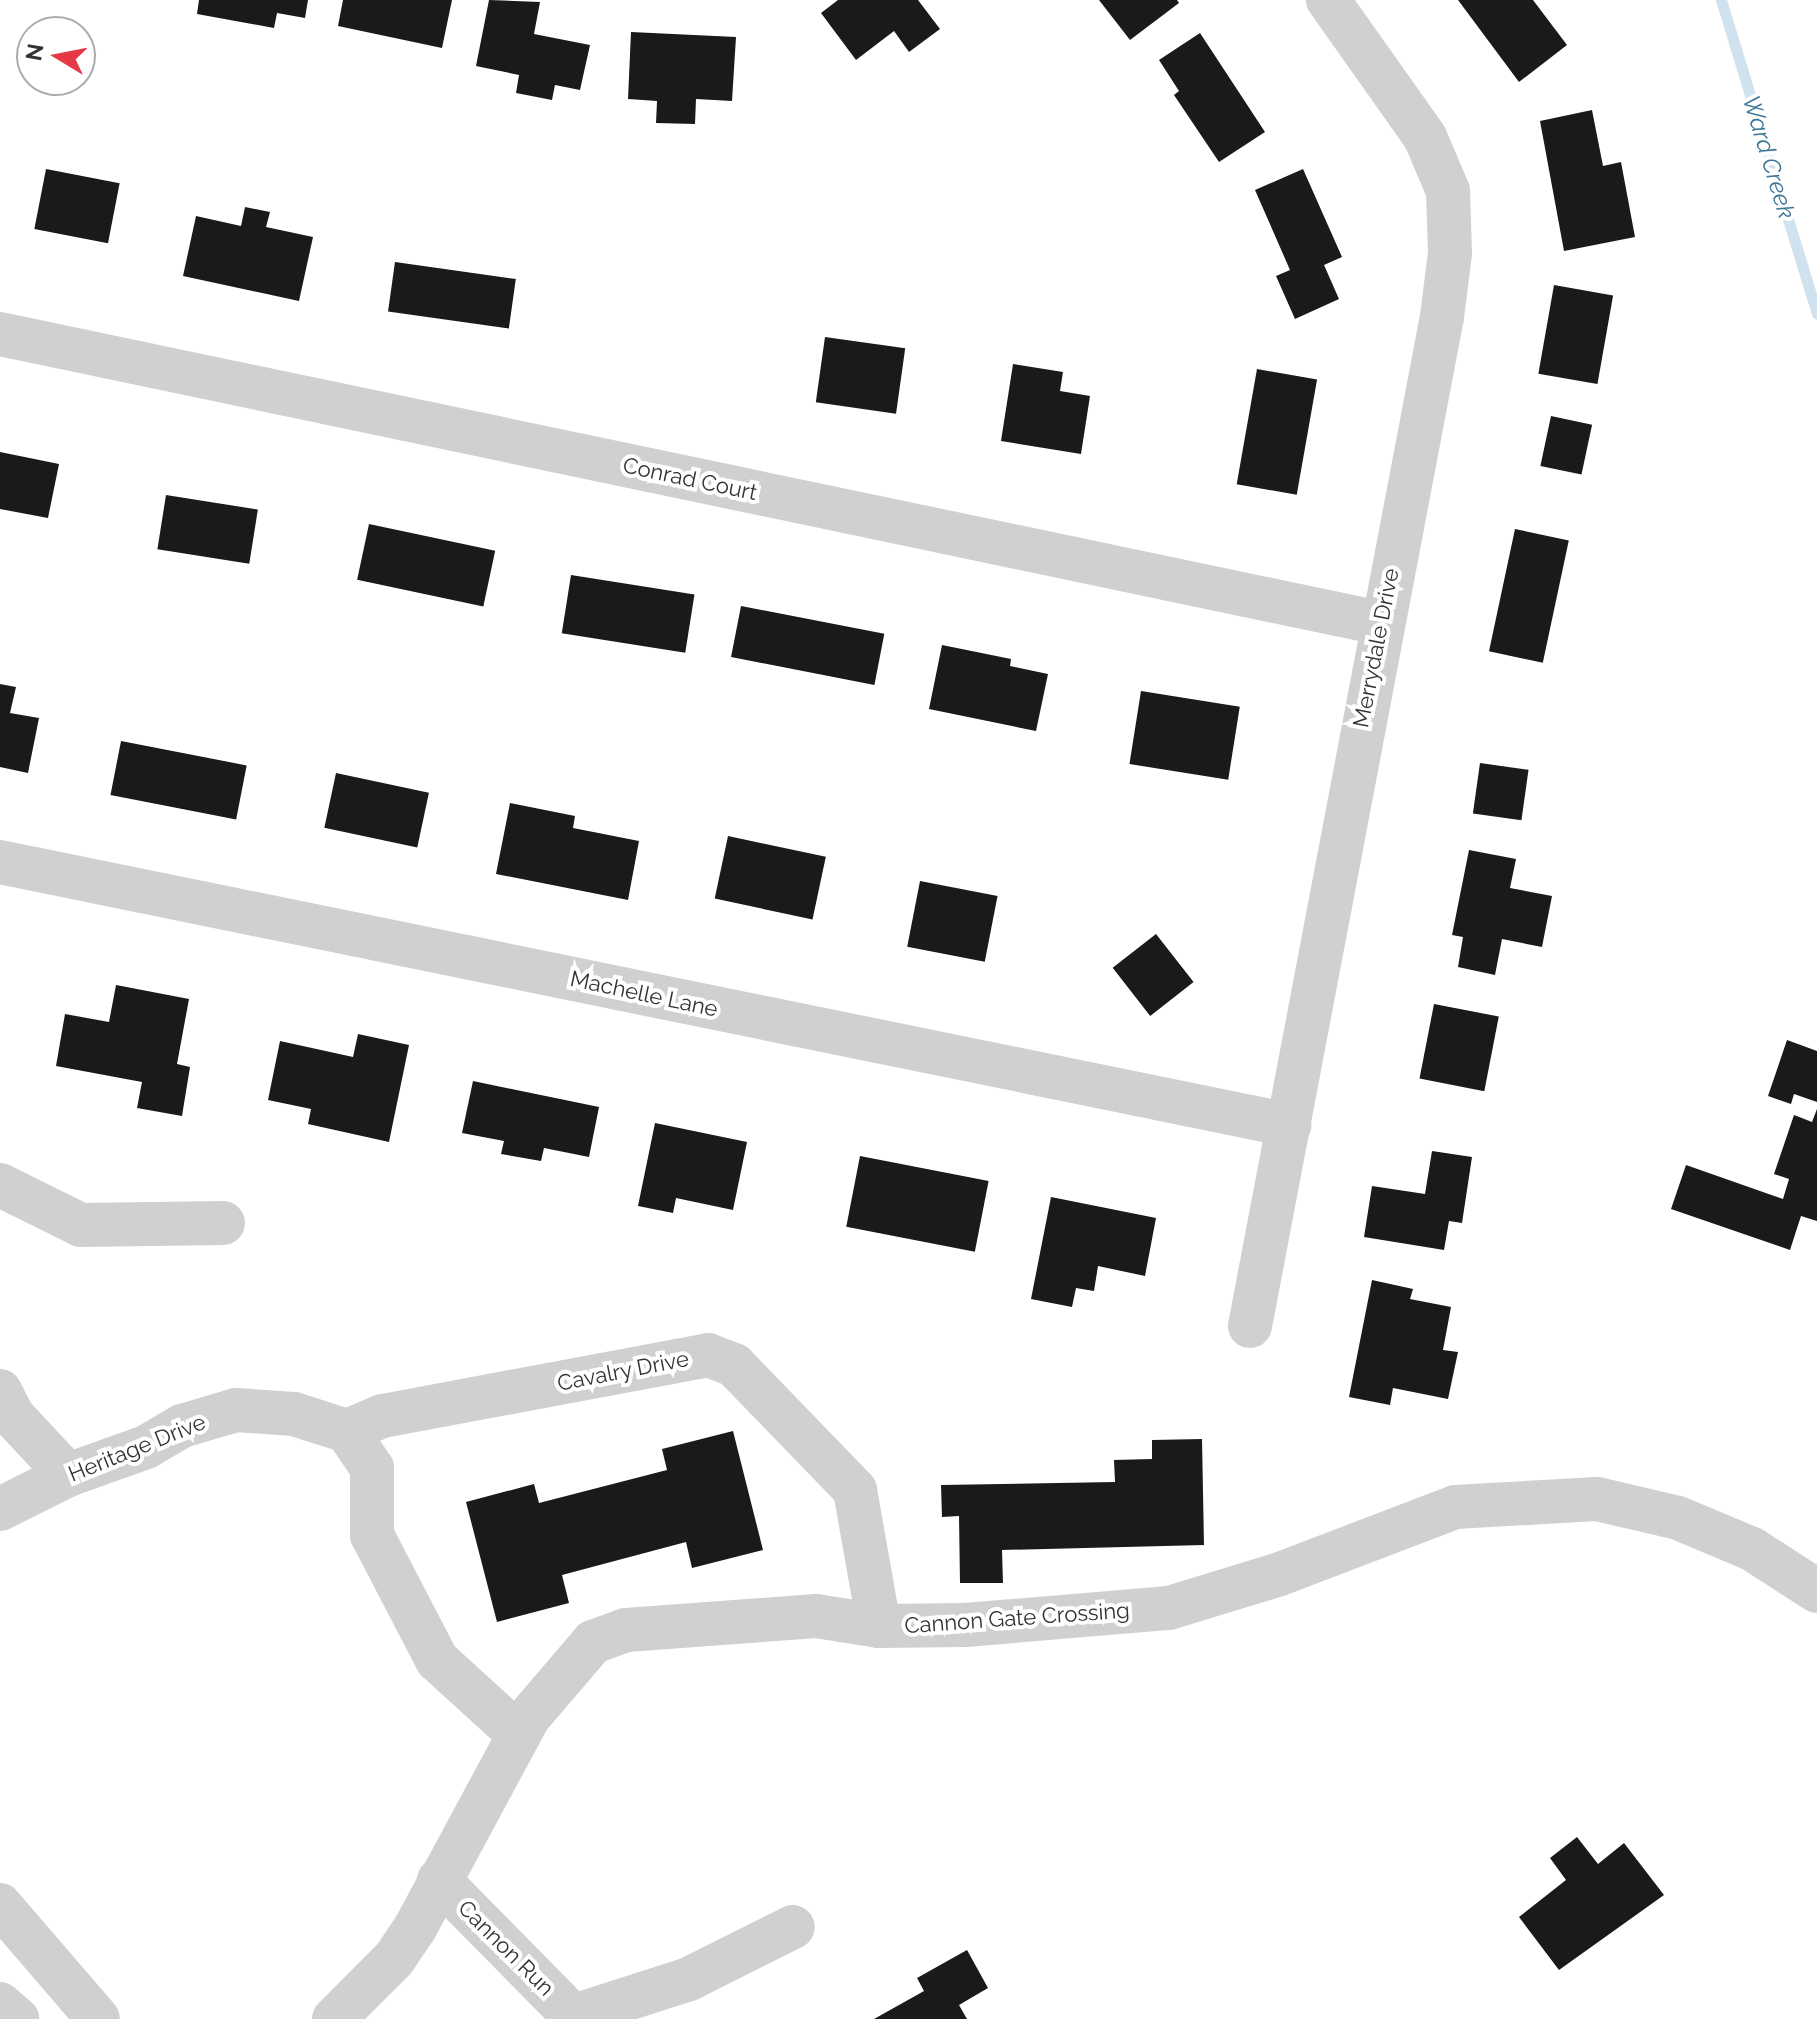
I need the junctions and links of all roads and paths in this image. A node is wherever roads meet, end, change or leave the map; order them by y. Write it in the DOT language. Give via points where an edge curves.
graph roads {
  1 [pos="1328,0"];
  2 [pos="0,334"];
  3 [pos="1380,623"];
  4 [pos="0,862"];
  5 [pos="1289,1125"];
  6 [pos="0,1185"];
  7 [pos="223,1223"];
  8 [pos="1250,1326"];
  9 [pos="0,1391"];
  10 [pos="347,1431"];
  11 [pos="68,1475"];
  12 [pos="0,1509"];
  13 [pos="1817,1591"];
  14 [pos="879,1626"];
  15 [pos="519,1735"];
  16 [pos="439,1880"];
  17 [pos="0,1905"];
  18 [pos="793,1927"];
  19 [pos="0,2004"];
  20 [pos="575,2018"];
  21 [pos="17,2019"];
  22 [pos="98,2019"];
  23 [pos="334,2019"];
  1 -- 3 [label="street, Merrydale Drive" via="1425,137 1448,191 1450,253 1442,317"];
  2 -- 3 [label="street, Conrad Court"];
  3 -- 5 [label="street, Merrydale Drive"];
  4 -- 5 [label="street, Machelle Lane"];
  5 -- 8 [label="street, Merrydale Drive"];
  6 -- 7 [label="street" via="81,1225"];
  9 -- 11 [label="street" via="12,1415"];
  10 -- 11 [label="street, Heritage Drive" via="294,1414 236,1410 182,1426 146,1447"];
  10 -- 14 [label="street, Cavalry Drive" via="383,1416 708,1355 734,1365 855,1490"];
  10 -- 15 [label="street" via="372,1468 372,1535 437,1660"];
  11 -- 12 [label="street, Heritage Drive"];
  13 -- 14 [label="street, Cannon Gate Crossing" via="1752,1549 1678,1518 1597,1499 1455,1507 1280,1574 1169,1608 965,1625"];
  14 -- 15 [label="street, Cannon Gate Crossing" via="816,1616 626,1630 593,1642"];
  15 -- 16 [label="street, Cannon Gate Crossing"];
  16 -- 20 [label="street, Cannon Run"];
  16 -- 23 [label="street, Cannon Gate Crossing" via="394,1959"];
  17 -- 22 [label="street"];
  18 -- 20 [label="street, Cannon Run" via="689,1979"];
  19 -- 21 [label="street"];
}
